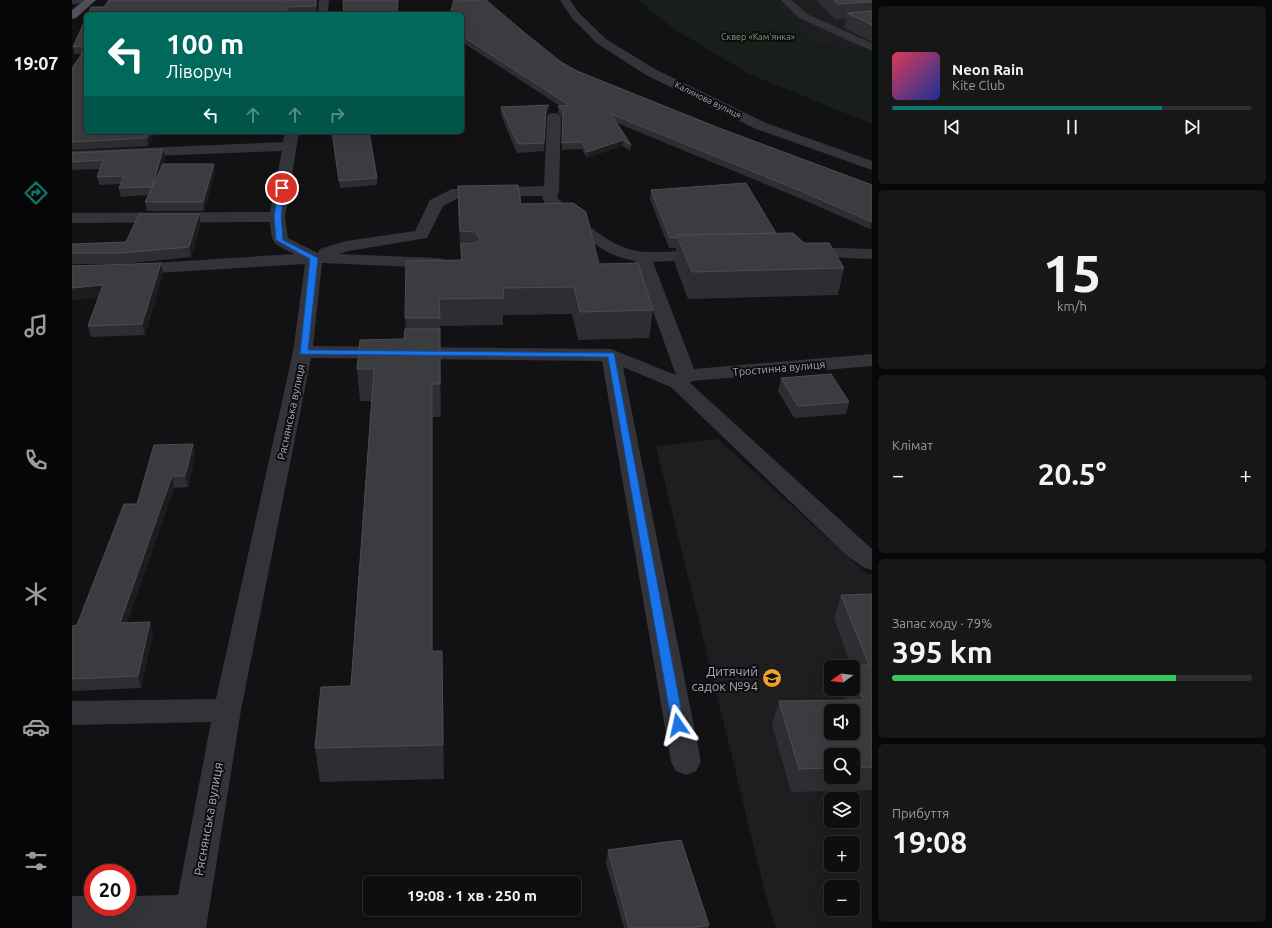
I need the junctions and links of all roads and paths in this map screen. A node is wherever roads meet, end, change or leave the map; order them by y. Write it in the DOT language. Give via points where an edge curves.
graph roads {
  1 [pos="90,0"];
  2 [pos="324,0"];
  3 [pos="565,0"];
  4 [pos="786,0"];
  5 [pos="72,1"];
  6 [pos="323,12"];
  7 [pos="72,16"];
  8 [pos="843,23"];
  9 [pos="822,24"];
  10 [pos="872,47"];
  11 [pos="554,117"];
  12 [pos="290,139"];
  13 [pos="72,155"];
  14 [pos="872,166"];
  15 [pos="551,191"];
  16 [pos="277,216"];
  17 [pos="72,218"];
  18 [pos="788,252"];
  19 [pos="719,254"];
  20 [pos="872,254"];
  21 [pos="310,256"];
  22 [pos="642,256"];
  23 [pos="454,263"];
  24 [pos="72,270"];
  25 [pos="303,352"];
  26 [pos="612,354"];
  27 [pos="872,360"];
  28 [pos="682,379"];
  29 [pos="866,552"];
  30 [pos="227,710"];
  31 [pos="72,713"];
  32 [pos="686,762"];
  33 [pos="72,912"];
  34 [pos="191,920"];
  1 -- 5 [label="street"];
  1 -- 7 [label="main road"];
  2 -- 6 [label="street"];
  3 -- 14 [label="street, Калинова вулиця" via="584,26 642,68 761,126"];
  4 -- 9 [label="street" via="803,16"];
  8 -- 9 [label="street"];
  9 -- 10 [label="street"];
  11 -- 15 [label="street"];
  12 -- 13 [label="street"];
  12 -- 16 [label="street"];
  15 -- 21 [label="street" via="457,192 436,203 421,235 346,246"];
  15 -- 22 [label="street" via="549,198 558,209 617,252"];
  16 -- 17 [label="street"];
  16 -- 21 [label="street" via="280,240"];
  18 -- 20 [label="street"];
  19 -- 22 [label="street"];
  21 -- 23 [label="street"];
  21 -- 24 [label="street" via="123,270"];
  21 -- 25 [label="street, Ряснянська вулиця"];
  22 -- 28 [label="street"];
  25 -- 26 [label="street"];
  25 -- 30 [label="street, Ряснянська вулиця"];
  26 -- 28 [label="street"];
  26 -- 32 [label="street"];
  27 -- 28 [label="street, Тростинна вулиця"];
  28 -- 29 [label="street"];
  30 -- 31 [label="street"];
  30 -- 34 [label="street, Ряснянська вулиця"];
  33 -- 34 [label="street"];
}
